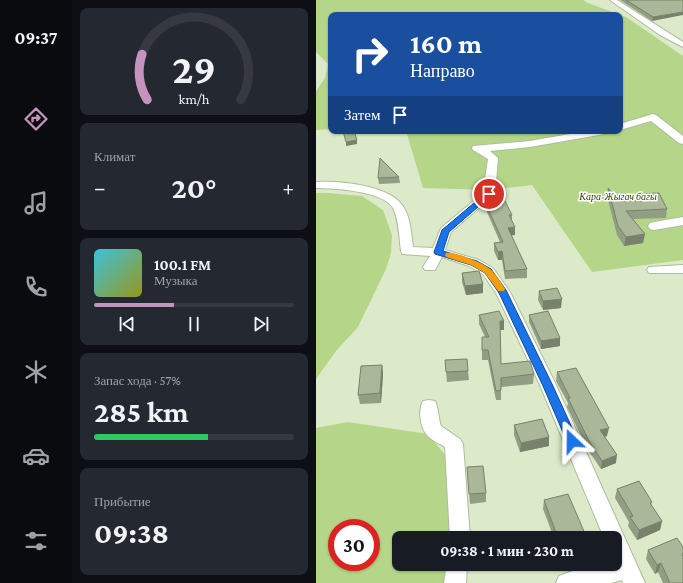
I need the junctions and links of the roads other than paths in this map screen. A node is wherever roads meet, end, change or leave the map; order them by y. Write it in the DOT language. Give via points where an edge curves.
graph roads {
  1 [pos="613,0"];
  2 [pos="681,42"];
  3 [pos="623,126"];
  4 [pos="587,134"];
  5 [pos="683,141"];
  6 [pos="316,185"];
  7 [pos="683,221"];
  8 [pos="654,226"];
  9 [pos="438,252"];
  10 [pos="430,267"];
  11 [pos="683,269"];
  12 [pos="654,270"];
  13 [pos="430,406"];
  14 [pos="460,531"];
  15 [pos="611,531"];
  16 [pos="622,555"];
  17 [pos="456,571"];
  18 [pos="631,576"];
  19 [pos="454,583"];
  20 [pos="567,583"];
  1 -- 2 [label="street"];
  3 -- 5 [label="street" via="654,117"];
  4 -- 9 [label="street" via="480,149 493,158 489,194 445,232"];
  6 -- 9 [label="street" via="357,189 387,196 396,204 401,214 407,252"];
  7 -- 8 [label="street"];
  9 -- 10 [label="street"];
  9 -- 15 [label="street" via="474,263 488,271 503,292 548,386"];
  11 -- 12 [label="street"];
  13 -- 14 [label="street" via="429,416 433,430 454,444"];
  16 -- 18 [label="street"];
  17 -- 19 [label="street"];
  18 -- 20 [label="street"];
}
